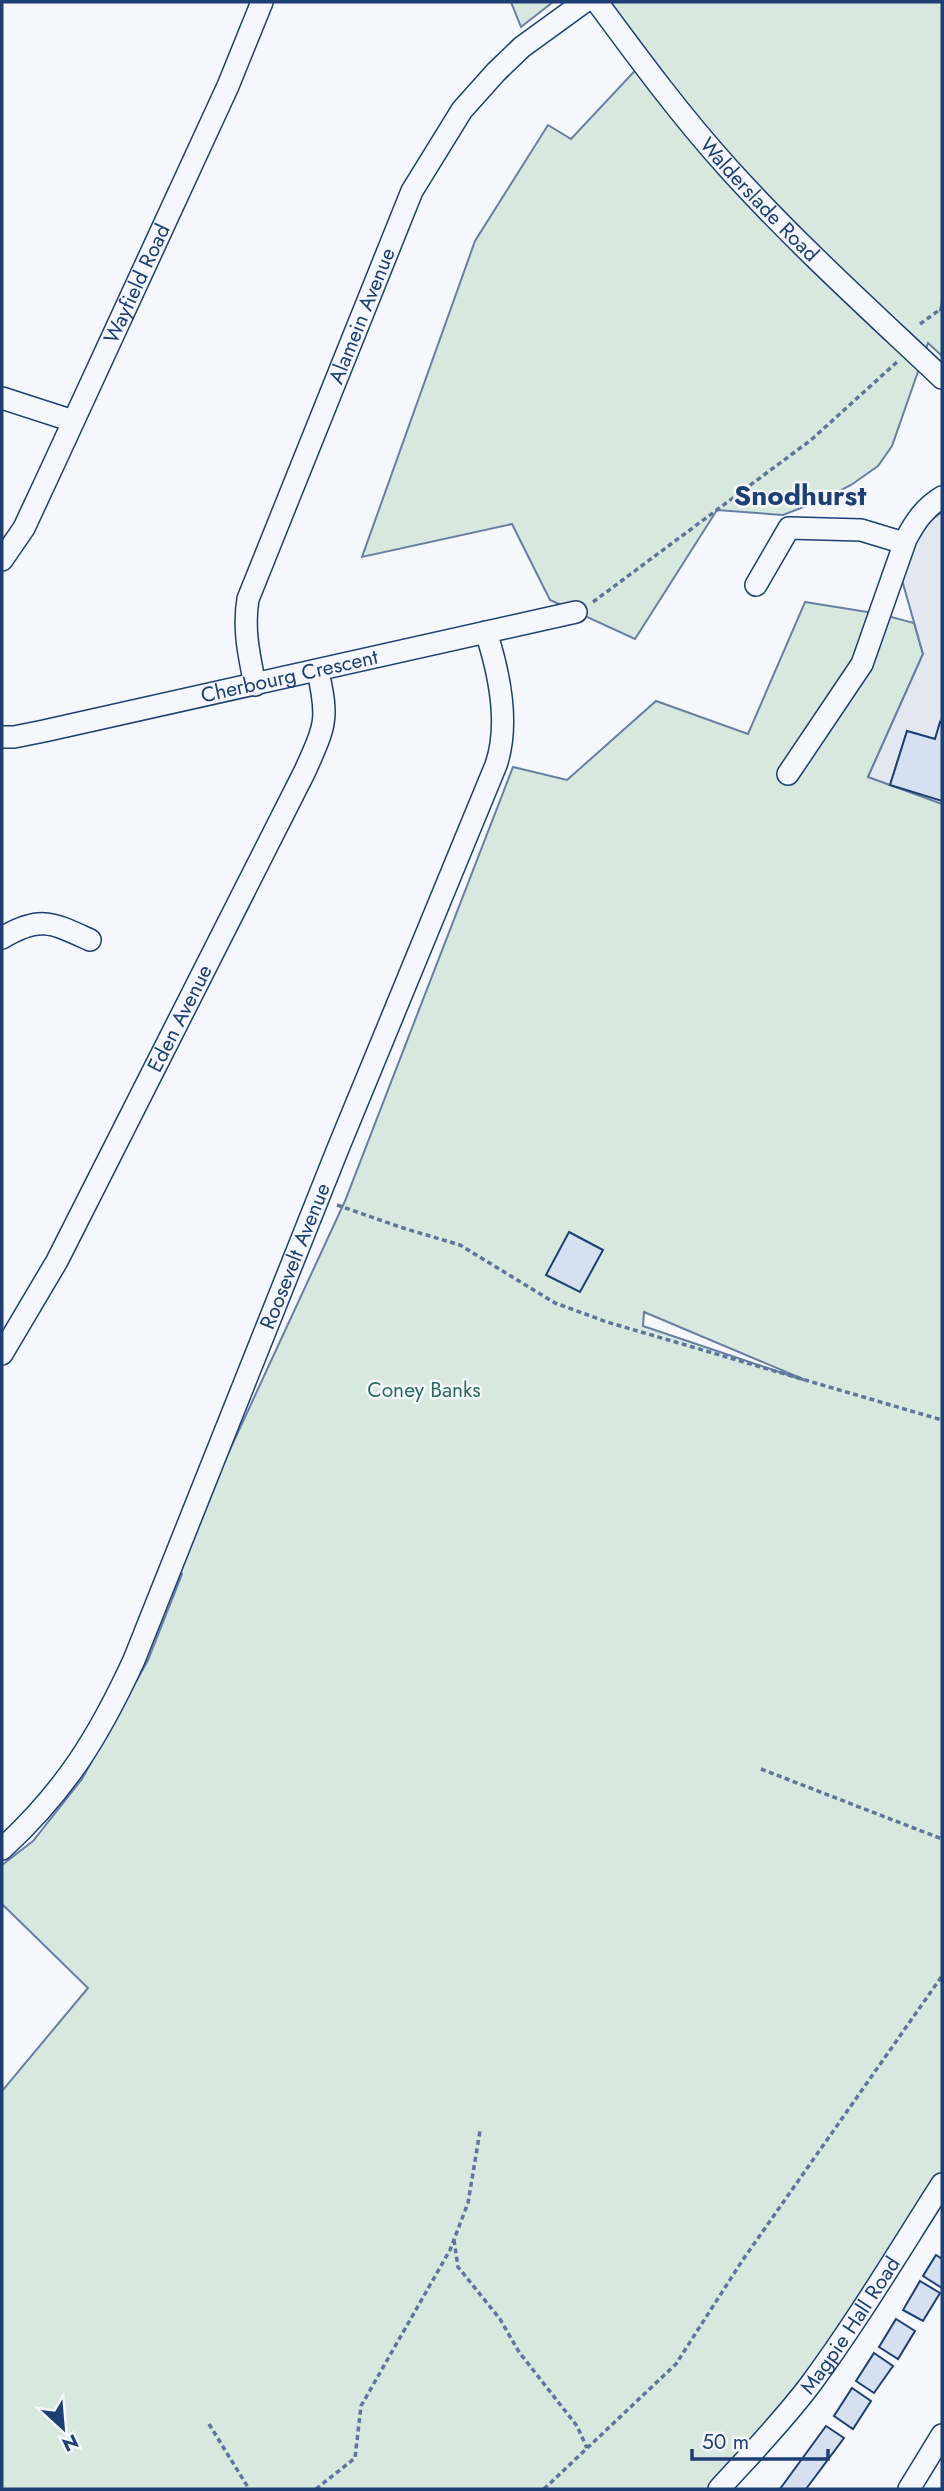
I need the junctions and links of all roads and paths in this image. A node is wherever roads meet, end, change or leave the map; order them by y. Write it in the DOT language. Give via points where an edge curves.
graph roads {
  1 [pos="262,2"];
  2 [pos="584,2"];
  3 [pos="597,2"];
  4 [pos="942,308"];
  5 [pos="920,324"];
  6 [pos="912,349"];
  7 [pos="942,378"];
  8 [pos="2,398"];
  9 [pos="73,421"];
  10 [pos="942,497"];
  11 [pos="904,543"];
  12 [pos="2,559"];
  13 [pos="756,585"];
  14 [pos="576,612"];
  15 [pos="486,632"];
  16 [pos="318,672"];
  17 [pos="255,685"];
  18 [pos="2,737"];
  19 [pos="788,774"];
  20 [pos="2,938"];
  21 [pos="90,940"];
  22 [pos="319,1197"];
  23 [pos="2,1354"];
  24 [pos="942,1420"];
  25 [pos="761,1769"];
  26 [pos="942,1839"];
  27 [pos="2,1849"];
  28 [pos="942,1976"];
  29 [pos="480,2131"];
  30 [pos="942,2183"];
  31 [pos="454,2239"];
  32 [pos="209,2424"];
  33 [pos="942,2435"];
  34 [pos="587,2448"];
  35 [pos="249,2489"];
  36 [pos="316,2489"];
  37 [pos="544,2489"];
  38 [pos="719,2489"];
  39 [pos="909,2489"];
  1 -- 9 [label="street, Wayfield Road" via="228,86"];
  2 -- 17 [label="street, Alamein Avenue" via="522,47 461,110 412,191 247,600 246,637"];
  3 -- 6 [label="street, Walderslade Road" via="727,166"];
  4 -- 5 [label="path"];
  6 -- 7 [label="street, Walderslade Road"];
  6 -- 14 [label="path" via="811,440"];
  8 -- 9 [label="street"];
  9 -- 12 [label="street, Wayfield Road" via="24,528"];
  10 -- 11 [label="street" via="915,521"];
  11 -- 13 [label="street" via="861,530 789,528"];
  11 -- 19 [label="street" via="862,664"];
  14 -- 15 [label="street, Cherbourg Crescent"];
  15 -- 16 [label="street, Cherbourg Crescent"];
  15 -- 22 [label="street, Roosevelt Avenue" via="501,705 498,761"];
  16 -- 17 [label="street, Cherbourg Crescent"];
  16 -- 23 [label="street, Eden Avenue" via="325,719 305,771 57,1261"];
  17 -- 18 [label="street, Cherbourg Crescent"];
  20 -- 21 [label="street" via="24,927 52,922"];
  22 -- 24 [label="path" via="460,1245 555,1303 607,1322"];
  22 -- 27 [label="street, Roosevelt Avenue" via="111,1709 52,1797"];
  25 -- 26 [label="path"];
  28 -- 34 [label="path" via="742,2261 676,2364"];
  29 -- 31 [label="path" via="468,2203"];
  30 -- 38 [label="street, Magpie Hall Road" via="832,2355 778,2425"];
  31 -- 34 [label="path" via="458,2267 578,2426"];
  31 -- 36 [label="path" via="361,2406 355,2458"];
  32 -- 35 [label="path"];
  33 -- 39 [label="street"];
  34 -- 37 [label="path"];
}
